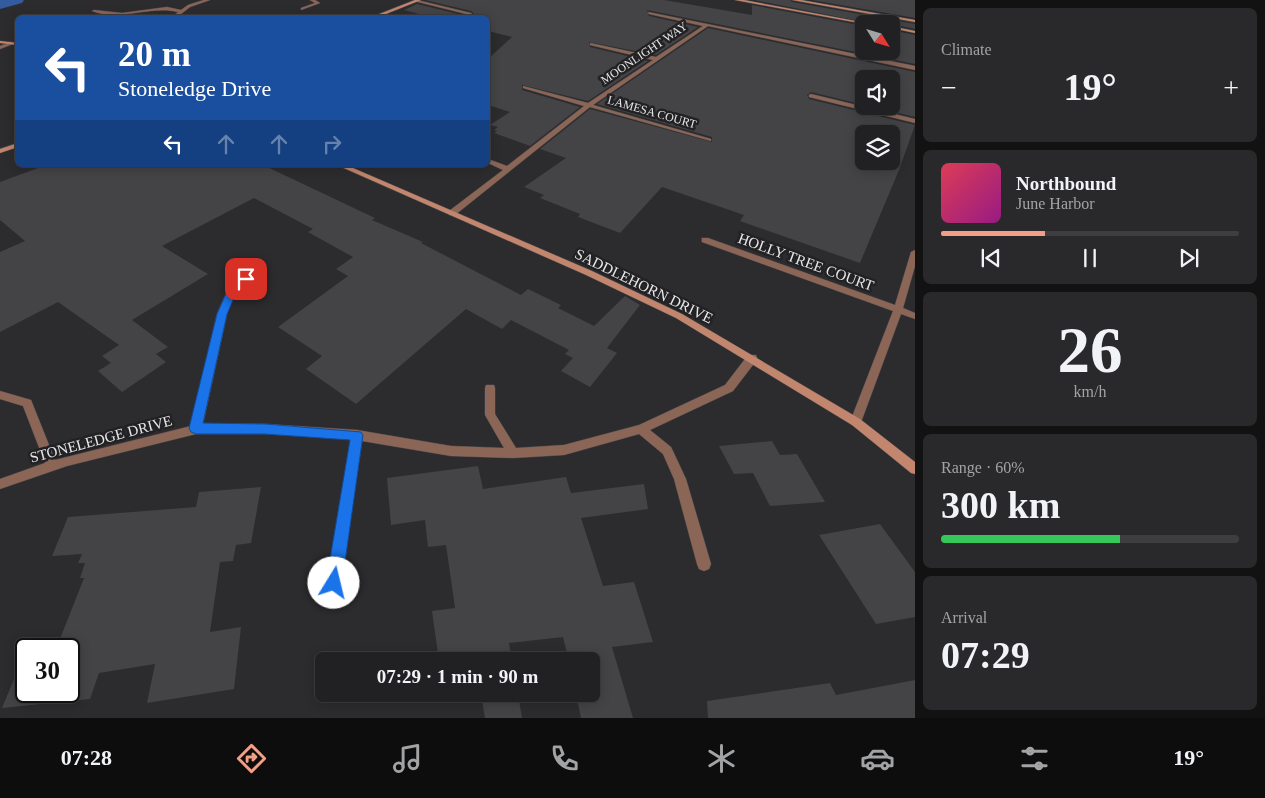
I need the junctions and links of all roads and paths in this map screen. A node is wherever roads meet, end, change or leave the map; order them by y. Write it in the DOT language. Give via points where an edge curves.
graph roads {
  1 [pos="312,0"];
  2 [pos="737,0"];
  3 [pos="794,0"];
  4 [pos="204,1"];
  5 [pos="417,1"];
  6 [pos="302,9"];
  7 [pos="94,11"];
  8 [pos="182,12"];
  9 [pos="649,13"];
  10 [pos="470,14"];
  11 [pos="178,15"];
  12 [pos="379,15"];
  13 [pos="855,21"];
  14 [pos="915,21"];
  15 [pos="707,25"];
  16 [pos="900,30"];
  17 [pos="915,32"];
  18 [pos="0,42"];
  19 [pos="11,44"];
  20 [pos="15,44"];
  21 [pos="592,44"];
  22 [pos="0,48"];
  23 [pos="657,59"];
  24 [pos="915,68"];
  25 [pos="525,87"];
  26 [pos="812,96"];
  27 [pos="588,106"];
  28 [pos="915,121"];
  29 [pos="709,140"];
  30 [pos="15,145"];
  31 [pos="0,151"];
  32 [pos="490,162"];
  33 [pos="345,167"];
  34 [pos="507,169"];
  35 [pos="452,214"];
  36 [pos="705,240"];
  37 [pos="915,252"];
  38 [pos="261,266"];
  39 [pos="898,310"];
  40 [pos="915,316"];
  41 [pos="752,358"];
  42 [pos="490,388"];
  43 [pos="0,395"];
  44 [pos="856,422"];
  45 [pos="196,428"];
  46 [pos="641,429"];
  47 [pos="357,435"];
  48 [pos="513,453"];
  49 [pos="52,466"];
  50 [pos="915,469"];
  51 [pos="0,484"];
  52 [pos="704,564"];
  53 [pos="331,602"];
  1 -- 6 [label="street" via="318,3"];
  2 -- 13 [label="street"];
  3 -- 14 [label="street"];
  4 -- 8 [label="street"];
  5 -- 10 [label="street"];
  5 -- 12 [label="street"];
  7 -- 8 [label="street" via="122,14 167,8"];
  8 -- 11 [label="street"];
  9 -- 15 [label="street"];
  15 -- 23 [label="street, MOONLIGHT WAY"];
  15 -- 24 [label="street, MOONLIGHT WAY"];
  16 -- 17 [label="street"];
  18 -- 19 [label="street"];
  19 -- 20 [label="street"];
  19 -- 22 [label="street"];
  21 -- 23 [label="street"];
  23 -- 27 [label="street, MOONLIGHT WAY"];
  25 -- 27 [label="street, LAMESA COURT"];
  26 -- 28 [label="street"];
  27 -- 29 [label="street, LAMESA COURT"];
  27 -- 34 [label="street, MOONLIGHT WAY"];
  30 -- 31 [label="street"];
  32 -- 34 [label="street"];
  33 -- 35 [label="street, SADDLEHORN DRIVE"];
  34 -- 35 [label="street, MOONLIGHT WAY"];
  35 -- 41 [label="street, SADDLEHORN DRIVE" via="671,312"];
  36 -- 39 [label="street, HOLLY TREE COURT"];
  37 -- 39 [label="street"];
  38 -- 45 [label="street" via="231,291 222,314"];
  39 -- 40 [label="street, HOLLY TREE COURT"];
  39 -- 44 [label="street"];
  41 -- 44 [label="street, SADDLEHORN DRIVE"];
  41 -- 46 [label="street, STONELEDGE DRIVE" via="729,388"];
  42 -- 48 [label="street" via="490,415"];
  43 -- 49 [label="street" via="27,403"];
  44 -- 50 [label="street, SADDLEHORN DRIVE"];
  45 -- 47 [label="street, STONELEDGE DRIVE"];
  45 -- 49 [label="street, STONELEDGE DRIVE"];
  46 -- 48 [label="street, STONELEDGE DRIVE" via="564,450"];
  46 -- 52 [label="street" via="667,451 680,478"];
  47 -- 48 [label="street, STONELEDGE DRIVE" via="451,451"];
  47 -- 53 [label="street"];
  49 -- 51 [label="street, STONELEDGE DRIVE"];
}
